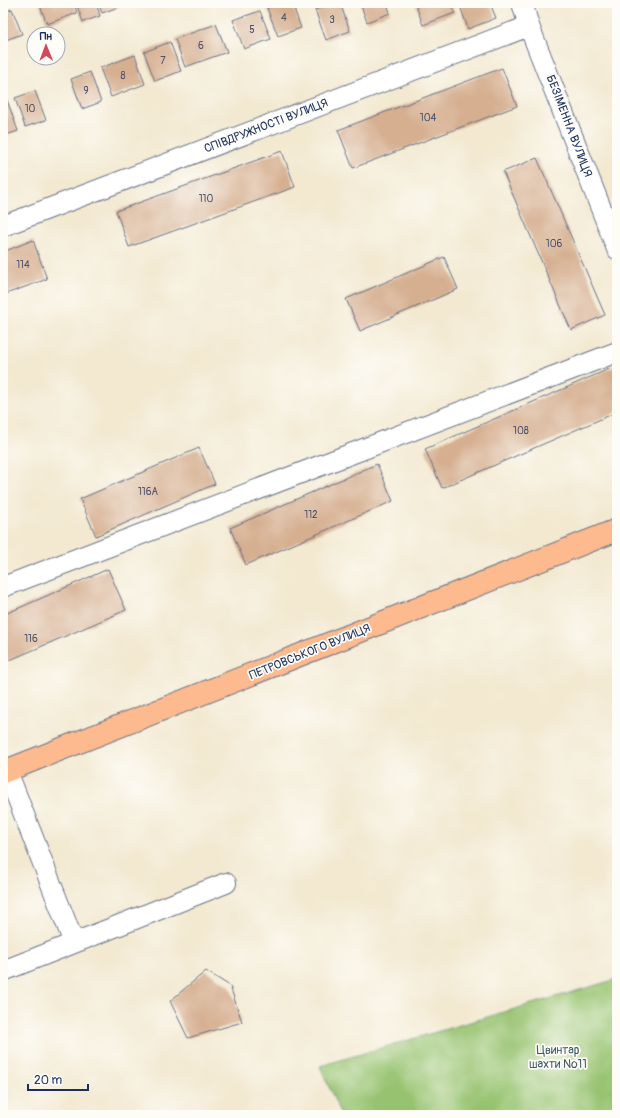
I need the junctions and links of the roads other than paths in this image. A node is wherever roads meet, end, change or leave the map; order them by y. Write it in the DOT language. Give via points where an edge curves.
graph roads {
  1 [pos="522,3"];
  2 [pos="530,26"];
  3 [pos="3,226"];
  4 [pos="617,249"];
  5 [pos="617,352"];
  6 [pos="617,530"];
  7 [pos="3,587"];
  8 [pos="5,772"];
  9 [pos="226,883"];
  10 [pos="74,943"];
  11 [pos="3,971"];
  1 -- 2 [label="street, БЕЗІМЕННА ВУЛИЦЯ"];
  2 -- 3 [label="street, СПІВДРУЖНОСТІ ВУЛИЦЯ"];
  2 -- 4 [label="street, БЕЗІМЕННА ВУЛИЦЯ"];
  5 -- 7 [label="street"];
  6 -- 8 [label="main road, ПЕТРОВСЬКОГО ВУЛИЦЯ"];
  8 -- 10 [label="street"];
  9 -- 10 [label="street"];
  10 -- 11 [label="street"];
}
